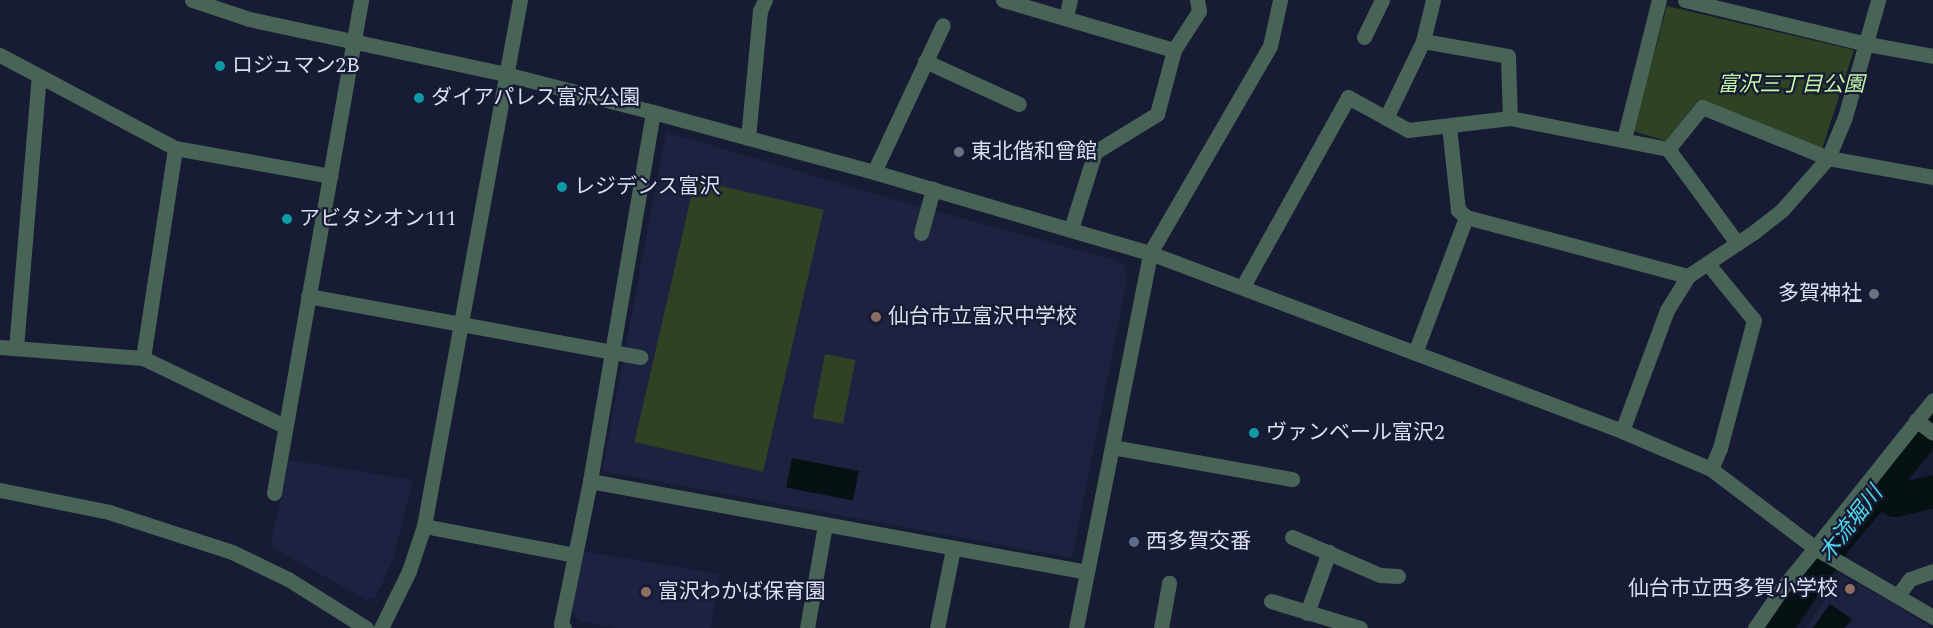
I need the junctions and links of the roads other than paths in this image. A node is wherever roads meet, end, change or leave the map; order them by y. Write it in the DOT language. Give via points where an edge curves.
graph roads {
  1 [pos="192,0"];
  2 [pos="361,0"];
  3 [pos="520,0"];
  4 [pos="765,0"];
  5 [pos="1003,0"];
  6 [pos="1070,0"];
  7 [pos="1197,0"];
  8 [pos="1280,0"];
  9 [pos="1382,0"];
  10 [pos="1433,0"];
  11 [pos="1659,0"];
  12 [pos="1685,0"];
  13 [pos="1878,0"];
  14 [pos="1066,17"];
  15 [pos="943,26"];
  16 [pos="1364,38"];
  17 [pos="1423,41"];
  18 [pos="354,42"];
  19 [pos="1867,44"];
  20 [pos="1174,50"];
  21 [pos="0,55"];
  22 [pos="1933,56"];
  23 [pos="925,61"];
  24 [pos="506,74"];
  25 [pos="39,76"];
  26 [pos="1019,104"];
  27 [pos="653,112"];
  28 [pos="1386,118"];
  29 [pos="1510,118"];
  30 [pos="1449,126"];
  31 [pos="748,138"];
  32 [pos="1624,139"];
  33 [pos="176,148"];
  34 [pos="1668,149"];
  35 [pos="1828,158"];
  36 [pos="874,172"];
  37 [pos="331,176"];
  38 [pos="1933,177"];
  39 [pos="933,189"];
  40 [pos="1466,217"];
  41 [pos="1071,229"];
  42 [pos="921,233"];
  43 [pos="1737,243"];
  44 [pos="1150,253"];
  45 [pos="1708,264"];
  46 [pos="1688,276"];
  47 [pos="1243,286"];
  48 [pos="308,296"];
  49 [pos="462,324"];
  50 [pos="0,347"];
  51 [pos="16,348"];
  52 [pos="611,351"];
  53 [pos="1415,353"];
  54 [pos="640,357"];
  55 [pos="142,358"];
  56 [pos="1933,400"];
  57 [pos="284,426"];
  58 [pos="1924,426"];
  59 [pos="1622,431"];
  60 [pos="1112,447"];
  61 [pos="1711,469"];
  62 [pos="1292,479"];
  63 [pos="590,481"];
  64 [pos="0,490"];
  65 [pos="273,493"];
  66 [pos="825,525"];
  67 [pos="424,526"];
  68 [pos="1292,537"];
  69 [pos="953,549"];
  70 [pos="1817,549"];
  71 [pos="1329,552"];
  72 [pos="574,555"];
  73 [pos="1933,571"];
  74 [pos="1087,572"];
  75 [pos="1398,576"];
  76 [pos="1169,583"];
  77 [pos="1898,595"];
  78 [pos="1271,601"];
  79 [pos="1307,613"];
  80 [pos="1933,617"];
  81 [pos="563,626"];
  82 [pos="366,628"];
  83 [pos="381,628"];
  84 [pos="580,628"];
  85 [pos="807,628"];
  86 [pos="938,628"];
  87 [pos="1076,628"];
  88 [pos="1161,628"];
  89 [pos="1360,628"];
  90 [pos="1755,628"];
  1 -- 18 [label="street" via="249,19"];
  2 -- 18 [label="street"];
  3 -- 24 [label="street"];
  4 -- 31 [label="street" via="760,11"];
  5 -- 14 [label="street"];
  6 -- 14 [label="street"];
  7 -- 20 [label="street" via="1199,11"];
  8 -- 44 [label="street" via="1270,46"];
  9 -- 16 [label="street"];
  10 -- 17 [label="street"];
  11 -- 32 [label="street"];
  12 -- 19 [label="street"];
  13 -- 19 [label="street"];
  14 -- 20 [label="street"];
  15 -- 23 [label="street"];
  17 -- 28 [label="street"];
  17 -- 29 [label="street" via="1508,56"];
  18 -- 24 [label="street"];
  18 -- 37 [label="street"];
  19 -- 22 [label="street"];
  19 -- 35 [label="street"];
  20 -- 41 [label="street" via="1157,114 1095,152"];
  21 -- 25 [label="street"];
  23 -- 26 [label="street"];
  23 -- 36 [label="street"];
  24 -- 27 [label="street"];
  24 -- 49 [label="street"];
  25 -- 33 [label="street"];
  25 -- 51 [label="street"];
  27 -- 31 [label="street"];
  27 -- 52 [label="street"];
  28 -- 30 [label="street" via="1408,130"];
  28 -- 47 [label="street" via="1348,97"];
  29 -- 30 [label="street"];
  29 -- 32 [label="street"];
  30 -- 40 [label="street" via="1458,210"];
  31 -- 36 [label="street"];
  32 -- 34 [label="street"];
  33 -- 37 [label="street"];
  33 -- 55 [label="street"];
  34 -- 35 [label="street" via="1702,107"];
  34 -- 43 [label="street"];
  35 -- 38 [label="street"];
  35 -- 43 [label="street" via="1782,210"];
  36 -- 39 [label="street"];
  37 -- 48 [label="street"];
  39 -- 41 [label="street"];
  39 -- 42 [label="street"];
  40 -- 46 [label="street"];
  40 -- 53 [label="street"];
  41 -- 44 [label="street"];
  43 -- 45 [label="street"];
  44 -- 47 [label="street"];
  44 -- 60 [label="street"];
  45 -- 46 [label="street"];
  45 -- 61 [label="street" via="1754,320"];
  46 -- 59 [label="street" via="1667,310"];
  47 -- 53 [label="street"];
  48 -- 49 [label="street"];
  48 -- 57 [label="street"];
  49 -- 52 [label="street"];
  49 -- 67 [label="street"];
  50 -- 51 [label="street"];
  51 -- 55 [label="street"];
  52 -- 54 [label="street"];
  52 -- 63 [label="street"];
  53 -- 59 [label="street"];
  55 -- 57 [label="street"];
  56 -- 58 [label="street"];
  57 -- 65 [label="street"];
  58 -- 70 [label="street"];
  59 -- 61 [label="street"];
  60 -- 62 [label="street"];
  60 -- 74 [label="street"];
  61 -- 70 [label="street"];
  63 -- 66 [label="street"];
  63 -- 72 [label="street"];
  64 -- 82 [label="street" via="110,512 232,552 288,579"];
  66 -- 69 [label="street"];
  66 -- 85 [label="street"];
  67 -- 72 [label="street"];
  67 -- 83 [label="street" via="409,571"];
  68 -- 71 [label="street"];
  69 -- 74 [label="street"];
  69 -- 86 [label="street"];
  70 -- 77 [label="street"];
  70 -- 90 [label="street" via="1783,587"];
  71 -- 75 [label="street" via="1380,575"];
  71 -- 79 [label="street"];
  72 -- 81 [label="street"];
  73 -- 77 [label="street" via="1910,579"];
  74 -- 87 [label="street"];
  76 -- 88 [label="street"];
  77 -- 80 [label="street"];
  78 -- 79 [label="street"];
  79 -- 89 [label="street"];
  81 -- 84 [label="street"];
}
